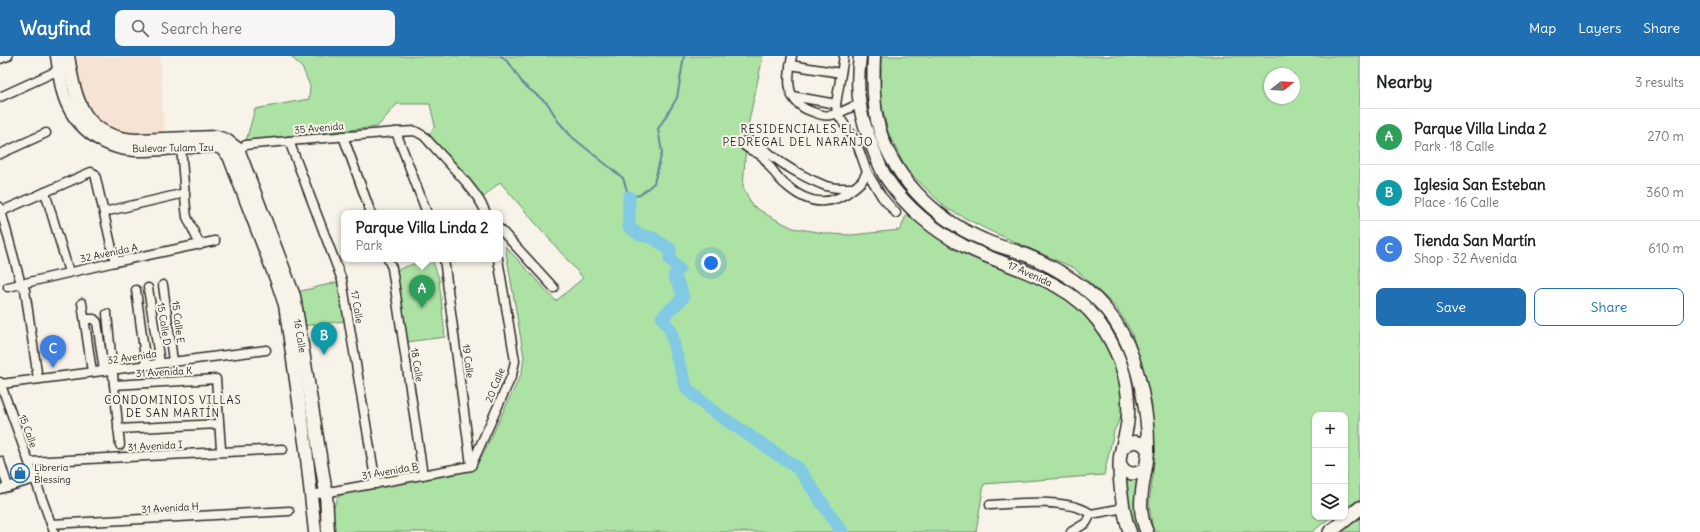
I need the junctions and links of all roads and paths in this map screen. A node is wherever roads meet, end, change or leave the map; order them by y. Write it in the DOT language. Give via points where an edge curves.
graph roads {
  1 [pos="8,56"];
  2 [pos="57,56"];
  3 [pos="68,56"];
  4 [pos="792,56"];
  5 [pos="844,56"];
  6 [pos="860,56"];
  7 [pos="874,56"];
  8 [pos="0,59"];
  9 [pos="790,65"];
  10 [pos="59,70"];
  11 [pos="841,73"];
  12 [pos="792,96"];
  13 [pos="0,97"];
  14 [pos="836,104"];
  15 [pos="859,104"];
  16 [pos="837,113"];
  17 [pos="396,132"];
  18 [pos="46,133"];
  19 [pos="343,136"];
  20 [pos="289,141"];
  21 [pos="181,147"];
  22 [pos="231,152"];
  23 [pos="0,154"];
  24 [pos="867,172"];
  25 [pos="854,188"];
  26 [pos="45,192"];
  27 [pos="185,193"];
  28 [pos="1,209"];
  29 [pos="370,210"];
  30 [pos="426,210"];
  31 [pos="485,210"];
  32 [pos="104,212"];
  33 [pos="896,213"];
  34 [pos="503,232"];
  35 [pos="215,241"];
  36 [pos="200,244"];
  37 [pos="115,262"];
  38 [pos="389,262"];
  39 [pos="444,262"];
  40 [pos="498,262"];
  41 [pos="68,272"];
  42 [pos="21,284"];
  43 [pos="163,285"];
  44 [pos="8,287"];
  45 [pos="148,288"];
  46 [pos="554,288"];
  47 [pos="136,290"];
  48 [pos="82,303"];
  49 [pos="108,314"];
  50 [pos="85,319"];
  51 [pos="266,350"];
  52 [pos="173,361"];
  53 [pos="160,363"];
  54 [pos="146,365"];
  55 [pos="109,370"];
  56 [pos="92,372"];
  57 [pos="38,379"];
  58 [pos="0,383"];
  59 [pos="114,385"];
  60 [pos="219,424"];
  61 [pos="118,429"];
  62 [pos="120,444"];
  63 [pos="221,449"];
  64 [pos="283,449"];
  65 [pos="1122,449"];
  66 [pos="1148,450"];
  67 [pos="0,461"];
  68 [pos="29,462"];
  69 [pos="1120,464"];
  70 [pos="471,466"];
  71 [pos="1145,469"];
  72 [pos="423,475"];
  73 [pos="35,479"];
  74 [pos="376,484"];
  75 [pos="8,487"];
  76 [pos="0,489"];
  77 [pos="326,493"];
  78 [pos="312,495"];
  79 [pos="990,505"];
  80 [pos="1124,508"];
  81 [pos="1360,508"];
  82 [pos="289,511"];
  83 [pos="1091,514"];
  84 [pos="53,528"];
  85 [pos="315,532"];
  86 [pos="328,532"];
  87 [pos="1071,532"];
  88 [pos="1130,532"];
  89 [pos="1147,532"];
  90 [pos="1330,532"];
  1 -- 8 [label="street"];
  2 -- 10 [label="main road, Bulevar Tulam Tzu"];
  3 -- 22 [label="main road, Bulevar Tulam Tzu" via="72,86 78,103 85,115 106,133 128,140 218,137 226,140"];
  4 -- 9 [label="street"];
  5 -- 11 [label="street"];
  6 -- 15 [label="main road, 17 Avenida"];
  7 -- 66 [label="main road, 17 Avenida" via="877,120 894,162 905,179 943,217 983,240 1017,252 1066,275 1097,300 1110,315 1122,333 1139,378"];
  9 -- 11 [label="street"];
  9 -- 12 [label="street"];
  10 -- 13 [label="street"];
  10 -- 21 [label="main road, Bulevar Tulam Tzu" via="68,106 84,129 95,137 109,144 134,150"];
  11 -- 14 [label="street"];
  12 -- 14 [label="street"];
  12 -- 16 [label="street" via="795,102 822,116"];
  14 -- 16 [label="street"];
  15 -- 16 [label="street"];
  15 -- 65 [label="main road, 17 Avenida" via="875,155 886,178 922,218 964,246 1036,275 1062,289 1089,310 1111,342 1125,377 1129,415"];
  16 -- 24 [label="street" via="857,144"];
  17 -- 19 [label="street, 35 Avenida"];
  17 -- 30 [label="street"];
  17 -- 31 [label="street, 35 Avenida" via="415,131 424,136 466,183"];
  18 -- 23 [label="street"];
  19 -- 20 [label="street, 35 Avenida"];
  19 -- 29 [label="street"];
  20 -- 22 [label="street, 35 Avenida" via="246,145"];
  20 -- 74 [label="street, 17 Calle" via="342,280"];
  21 -- 22 [label="main road, Bulevar Tulam Tzu" via="215,146"];
  21 -- 27 [label="street"];
  22 -- 77 [label="main road, 16 Calle" via="294,296"];
  22 -- 78 [label="main road, 16 Calle" via="285,305"];
  24 -- 25 [label="street"];
  24 -- 33 [label="street" via="882,197"];
  25 -- 25 [label="street" via="838,188 820,183 775,158 754,142 746,141 745,146 762,156 786,186 802,197 818,202 835,200"];
  26 -- 28 [label="street"];
  26 -- 32 [label="street" via="93,172"];
  26 -- 41 [label="street"];
  27 -- 32 [label="street"];
  27 -- 36 [label="street" via="187,217"];
  28 -- 42 [label="street"];
  32 -- 37 [label="street"];
  34 -- 46 [label="street"];
  35 -- 36 [label="street, 32 Avenida A"];
  36 -- 37 [label="street, 32 Avenida A"];
  37 -- 41 [label="street, 32 Avenida A"];
  38 -- 72 [label="street, 18 Calle"];
  39 -- 70 [label="street, 19 Calle"];
  40 -- 70 [label="street, 20 Calle" via="515,361 512,374"];
  41 -- 42 [label="street, 32 Avenida A"];
  42 -- 44 [label="street, 32 Avenida A"];
  42 -- 57 [label="street" via="25,290"];
  43 -- 52 [label="street, 15 Calle E"];
  45 -- 53 [label="street, 15 Calle D"];
  47 -- 54 [label="street"];
  48 -- 50 [label="street"];
  49 -- 55 [label="street"];
  50 -- 55 [label="street" via="94,319 97,322"];
  50 -- 56 [label="street"];
  51 -- 52 [label="street, 32 Avenida"];
  52 -- 53 [label="street, 32 Avenida"];
  53 -- 54 [label="street, 32 Avenida"];
  54 -- 55 [label="street, 32 Avenida"];
  55 -- 56 [label="street, 32 Avenida"];
  55 -- 59 [label="street"];
  56 -- 57 [label="street, 32 Avenida"];
  57 -- 58 [label="street, 32 Avenida"];
  58 -- 68 [label="street, 15 Calle"];
  59 -- 60 [label="street, 31 Avenida K" via="216,379"];
  59 -- 61 [label="street"];
  60 -- 61 [label="street"];
  60 -- 63 [label="street"];
  61 -- 62 [label="street"];
  64 -- 68 [label="street, 31 Avenida I"];
  65 -- 66 [label="main road" via="1128,443 1137,441"];
  65 -- 69 [label="main road, 17 Avenida"];
  66 -- 71 [label="main road, 17 Avenida"];
  67 -- 75 [label="street"];
  68 -- 73 [label="street, 15 Calle"];
  69 -- 71 [label="main road" via="1130,474 1140,473"];
  69 -- 80 [label="main road, 17 Avenida"];
  70 -- 72 [label="street, 31 Avenida B"];
  71 -- 89 [label="main road, 17 Avenida" via="1140,499"];
  72 -- 74 [label="street, 31 Avenida B"];
  73 -- 75 [label="street"];
  73 -- 84 [label="street, 15 Calle"];
  74 -- 77 [label="street, 31 Avenida B"];
  75 -- 76 [label="street"];
  77 -- 78 [label="street, 31 Avenida B"];
  77 -- 86 [label="main road, 16 Calle"];
  78 -- 85 [label="main road, 16 Calle"];
  79 -- 83 [label="street" via="1056,504 1084,509"];
  80 -- 83 [label="street"];
  80 -- 88 [label="main road, 17 Avenida"];
  81 -- 90 [label="main road"];
  82 -- 84 [label="street, 31 Avenida H"];
  83 -- 87 [label="street" via="1086,523"];
}
